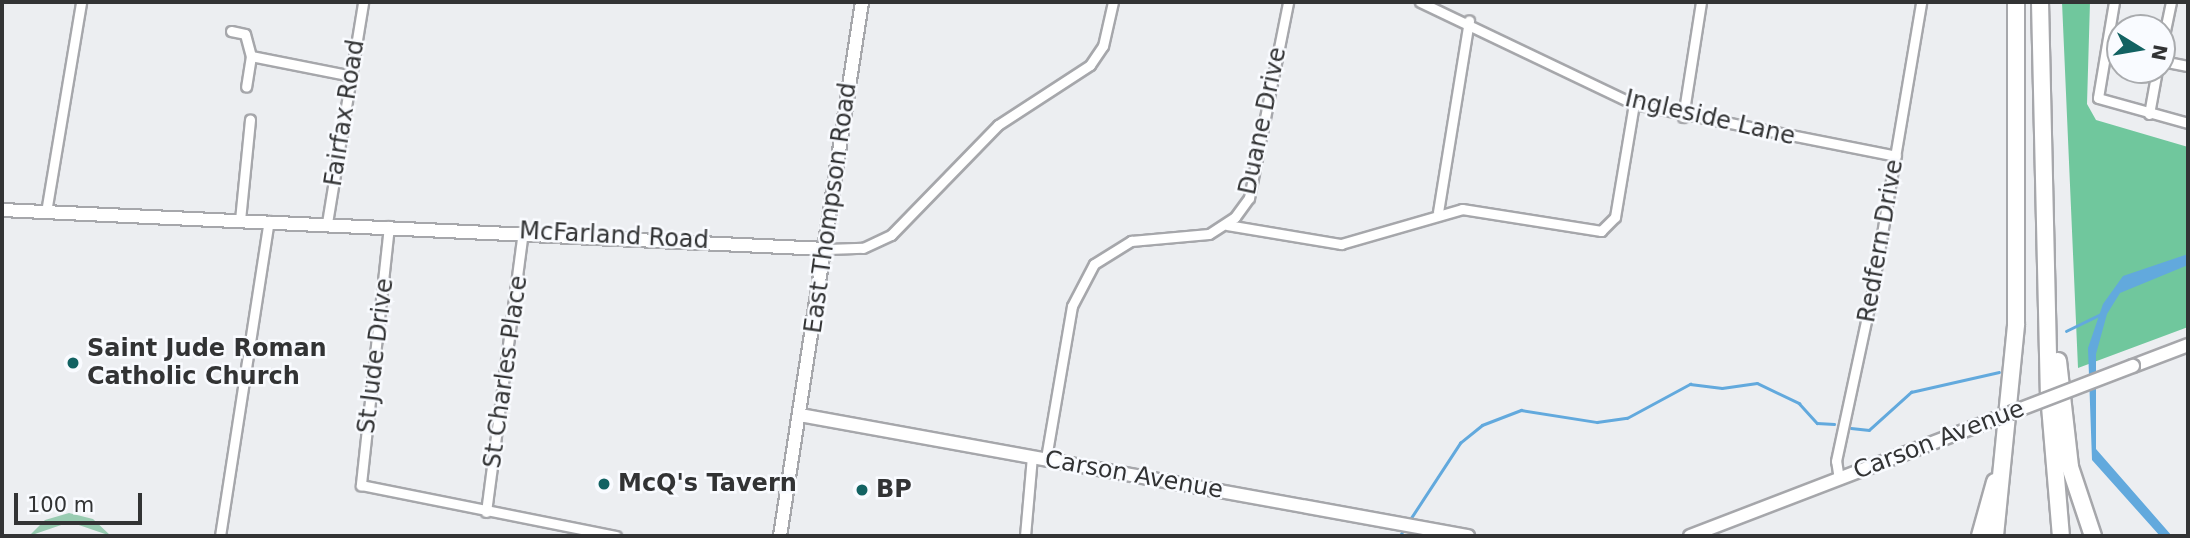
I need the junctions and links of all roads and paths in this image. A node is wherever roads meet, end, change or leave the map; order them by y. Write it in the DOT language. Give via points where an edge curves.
graph roads {
  1 [pos="81,2"];
  2 [pos="363,2"];
  3 [pos="862,2"];
  4 [pos="1113,2"];
  5 [pos="1288,2"];
  6 [pos="1420,2"];
  7 [pos="1701,2"];
  8 [pos="1922,2"];
  9 [pos="2015,2"];
  10 [pos="2040,2"];
  11 [pos="2114,2"];
  12 [pos="1469,20"];
  13 [pos="231,31"];
  14 [pos="251,56"];
  15 [pos="352,76"];
  16 [pos="2154,84"];
  17 [pos="246,87"];
  18 [pos="1634,104"];
  19 [pos="2149,114"];
  20 [pos="1683,117"];
  21 [pos="250,119"];
  22 [pos="2188,123"];
  23 [pos="1896,156"];
  24 [pos="2,210"];
  25 [pos="46,212"];
  26 [pos="1438,212"];
  27 [pos="240,220"];
  28 [pos="269,221"];
  29 [pos="327,223"];
  30 [pos="1227,225"];
  31 [pos="389,226"];
  32 [pos="523,232"];
  33 [pos="827,249"];
  34 [pos="2048,266"];
  35 [pos="2188,345"];
  36 [pos="800,415"];
  37 [pos="1039,457"];
  38 [pos="2003,460"];
  39 [pos="1839,479"];
  40 [pos="486,512"];
  41 [pos="1432,533"];
  42 [pos="220,536"];
  43 [pos="616,536"];
  44 [pos="780,536"];
  45 [pos="1025,536"];
  46 [pos="1468,536"];
  47 [pos="1690,536"];
  48 [pos="1980,536"];
  49 [pos="1995,536"];
  50 [pos="2061,536"];
  51 [pos="2093,536"];
  1 -- 25 [label="street"];
  2 -- 15 [label="street, Fairfax Road"];
  3 -- 33 [label="main road, East Thompson Road"];
  4 -- 33 [label="street, McFarland Road" via="1106,39 1090,65 998,125 891,235 863,248"];
  5 -- 30 [label="street, Duane Drive" via="1254,183"];
  6 -- 12 [label="street, Ingleside Lane"];
  7 -- 20 [label="street"];
  8 -- 23 [label="street, Redfern Drive"];
  9 -- 38 [label="highway" via="2017,299"];
  10 -- 34 [label="highway"];
  11 -- 19 [label="street" via="2098,98"];
  12 -- 18 [label="street, Ingleside Lane"];
  12 -- 26 [label="street"];
  13 -- 14 [label="street" via="245,34"];
  14 -- 15 [label="street"];
  14 -- 17 [label="street"];
  15 -- 29 [label="street, Fairfax Road"];
  16 -- 19 [label="street"];
  18 -- 20 [label="street, Ingleside Lane"];
  18 -- 26 [label="street" via="1615,217 1608,228 1479,209"];
  19 -- 22 [label="street"];
  20 -- 23 [label="street, Ingleside Lane"];
  21 -- 27 [label="street"];
  23 -- 39 [label="street, Redfern Drive" via="1836,461"];
  24 -- 25 [label="main road, McFarland Road"];
  25 -- 27 [label="main road, McFarland Road"];
  26 -- 30 [label="street" via="1341,244"];
  27 -- 28 [label="main road, McFarland Road"];
  28 -- 29 [label="main road, McFarland Road"];
  28 -- 42 [label="street"];
  29 -- 31 [label="main road, McFarland Road"];
  30 -- 37 [label="street, Duane Drive" via="1194,239 1131,242 1103,256 1085,277 1072,306"];
  31 -- 32 [label="main road, McFarland Road"];
  31 -- 40 [label="street, St Jude Drive" via="361,485"];
  32 -- 33 [label="main road, McFarland Road"];
  32 -- 40 [label="street, St Charles Place"];
  33 -- 36 [label="main road, East Thompson Road"];
  34 -- 50 [label="highway" via="2049,394"];
  34 -- 51 [label="highway" via="2070,467"];
  35 -- 39 [label="main road, Carson Avenue, bridge"];
  36 -- 37 [label="main road, Carson Avenue"];
  36 -- 44 [label="main road, East Thompson Road"];
  37 -- 41 [label="main road, Carson Avenue"];
  37 -- 45 [label="street, Duane Drive"];
  38 -- 48 [label="highway"];
  38 -- 49 [label="highway"];
  39 -- 47 [label="main road, Carson Avenue"];
  40 -- 43 [label="street"];
  41 -- 46 [label="main road, Carson Avenue"];
}
